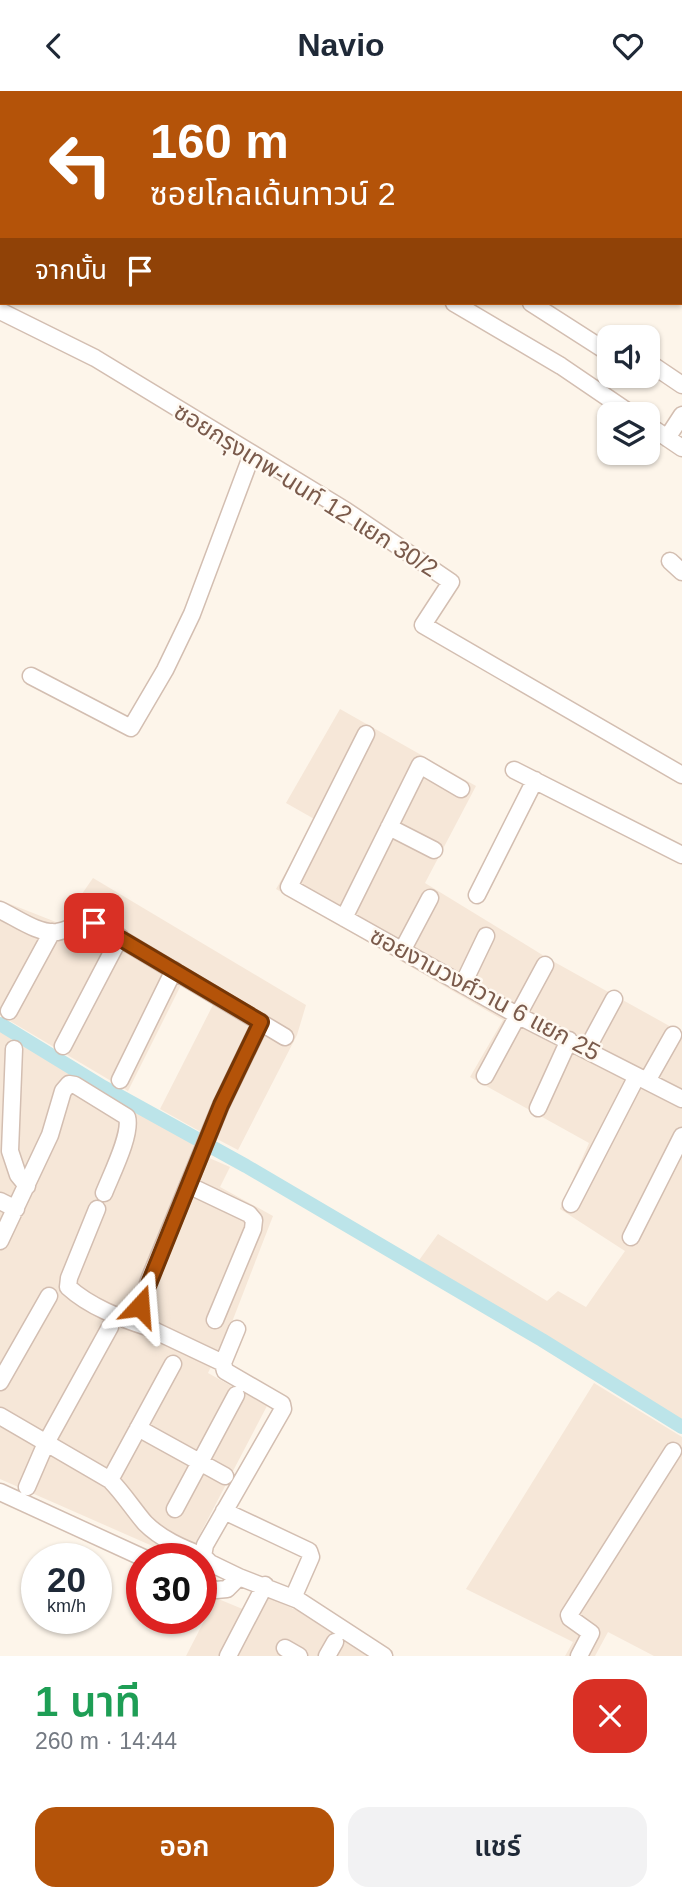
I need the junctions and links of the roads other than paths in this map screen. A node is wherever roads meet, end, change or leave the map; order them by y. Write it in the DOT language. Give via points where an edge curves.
graph roads {
  1 [pos="457,305"];
  2 [pos="534,305"];
  3 [pos="0,311"];
  4 [pos="597,345"];
  5 [pos="660,370"];
  6 [pos="682,385"];
  7 [pos="614,402"];
  8 [pos="682,417"];
  9 [pos="660,433"];
  10 [pos="667,438"];
  11 [pos="682,448"];
  12 [pos="252,454"];
  13 [pos="31,676"];
  14 [pos="366,734"];
  15 [pos="514,770"];
  16 [pos="682,775"];
  17 [pos="536,780"];
  18 [pos="461,789"];
  19 [pos="389,827"];
  20 [pos="434,850"];
  21 [pos="682,855"];
  22 [pos="477,895"];
  23 [pos="430,898"];
  24 [pos="0,910"];
  25 [pos="344,918"];
  26 [pos="52,932"];
  27 [pos="486,936"];
  28 [pos="120,937"];
  29 [pos="403,949"];
  30 [pos="545,965"];
  31 [pos="174,970"];
  32 [pos="463,984"];
  33 [pos="614,999"];
  34 [pos="9,1011"];
  35 [pos="517,1015"];
  36 [pos="261,1022"];
  37 [pos="673,1035"];
  38 [pos="285,1037"];
  39 [pos="569,1040"];
  40 [pos="64,1046"];
  41 [pos="13,1049"];
  42 [pos="587,1049"];
  43 [pos="485,1076"];
  44 [pos="642,1078"];
  45 [pos="120,1080"];
  46 [pos="682,1099"];
  47 [pos="538,1108"];
  48 [pos="682,1136"];
  49 [pos="188,1185"];
  50 [pos="27,1187"];
  51 [pos="104,1193"];
  52 [pos="0,1201"];
  53 [pos="570,1204"];
  54 [pos="16,1209"];
  55 [pos="97,1209"];
  56 [pos="631,1237"];
  57 [pos="0,1241"];
  58 [pos="49,1296"];
  59 [pos="215,1320"];
  60 [pos="110,1327"];
  61 [pos="147,1327"];
  62 [pos="237,1329"];
  63 [pos="223,1363"];
  64 [pos="173,1364"];
  65 [pos="0,1382"];
  66 [pos="236,1395"];
  67 [pos="0,1416"];
  68 [pos="138,1428"];
  69 [pos="46,1444"];
  70 [pos="673,1451"];
  71 [pos="200,1462"];
  72 [pos="225,1476"];
  73 [pos="110,1481"];
  74 [pos="27,1487"];
  75 [pos="0,1492"];
  76 [pos="175,1509"];
  77 [pos="224,1511"];
  78 [pos="173,1543"];
  79 [pos="206,1543"];
  80 [pos="126,1550"];
  81 [pos="217,1566"];
  82 [pos="239,1577"];
  83 [pos="265,1585"];
  84 [pos="217,1590"];
  85 [pos="293,1598"];
  86 [pos="228,1656"];
  87 [pos="384,1656"];
  88 [pos="579,1656"];
  1 -- 7 [label="street"];
  2 -- 4 [label="street"];
  3 -- 12 [label="street, ซอยกรุงเทพ-นนท์ 12 แยก 30/2" via="95,358"];
  5 -- 6 [label="street"];
  8 -- 10 [label="street"];
  9 -- 10 [label="street"];
  10 -- 11 [label="street"];
  12 -- 13 [label="street" via="192,614 131,728"];
  12 -- 16 [label="street, ซอยกรุงเทพ-นนท์ 12 แยก 30/2" via="451,582 423,625"];
  14 -- 25 [label="street, ซอยงามวงศ์วาน 6 แยก 25" via="289,887"];
  15 -- 17 [label="street"];
  17 -- 21 [label="street"];
  17 -- 22 [label="street"];
  18 -- 19 [label="street" via="419,765"];
  19 -- 20 [label="street"];
  19 -- 25 [label="street"];
  23 -- 29 [label="street"];
  24 -- 26 [label="street"];
  25 -- 29 [label="street, ซอยงามวงศ์วาน 6 แยก 25"];
  26 -- 28 [label="street" via="85,922"];
  26 -- 34 [label="street"];
  27 -- 32 [label="street"];
  28 -- 31 [label="street"];
  28 -- 40 [label="street"];
  29 -- 32 [label="street, ซอยงามวงศ์วาน 6 แยก 25"];
  30 -- 35 [label="street"];
  31 -- 36 [label="street"];
  31 -- 45 [label="street"];
  32 -- 35 [label="street, ซอยงามวงศ์วาน 6 แยก 25"];
  33 -- 42 [label="street"];
  35 -- 39 [label="street, ซอยงามวงศ์วาน 6 แยก 25"];
  35 -- 43 [label="street"];
  36 -- 38 [label="street"];
  36 -- 49 [label="street"];
  37 -- 44 [label="street"];
  39 -- 42 [label="street, ซอยงามวงศ์วาน 6 แยก 25"];
  39 -- 47 [label="street"];
  41 -- 50 [label="street" via="10,1151"];
  42 -- 44 [label="street, ซอยงามวงศ์วาน 6 แยก 25"];
  44 -- 46 [label="street, ซอยงามวงศ์วาน 6 แยก 25"];
  44 -- 53 [label="street"];
  48 -- 56 [label="street"];
  49 -- 59 [label="street" via="254,1220"];
  49 -- 61 [label="street" via="140,1306"];
  50 -- 51 [label="street" via="69,1084 129,1122"];
  50 -- 54 [label="street"];
  52 -- 54 [label="street"];
  54 -- 57 [label="street"];
  55 -- 61 [label="street" via="68,1287 110,1313"];
  58 -- 65 [label="street"];
  60 -- 69 [label="street"];
  61 -- 63 [label="street"];
  62 -- 63 [label="street"];
  63 -- 77 [label="street" via="230,1375 282,1403"];
  64 -- 68 [label="street"];
  66 -- 71 [label="street"];
  67 -- 69 [label="street"];
  68 -- 71 [label="street"];
  68 -- 73 [label="street"];
  69 -- 73 [label="street"];
  69 -- 74 [label="street"];
  70 -- 88 [label="street" via="569,1615 591,1633"];
  71 -- 72 [label="street"];
  71 -- 76 [label="street"];
  73 -- 78 [label="street" via="146,1524"];
  75 -- 80 [label="street"];
  77 -- 79 [label="street"];
  77 -- 85 [label="street" via="309,1551 311,1557"];
  81 -- 82 [label="street"];
  82 -- 83 [label="street"];
  82 -- 84 [label="street" via="227,1589"];
  83 -- 85 [label="street"];
  83 -- 86 [label="street"];
  85 -- 87 [label="street"];
}
